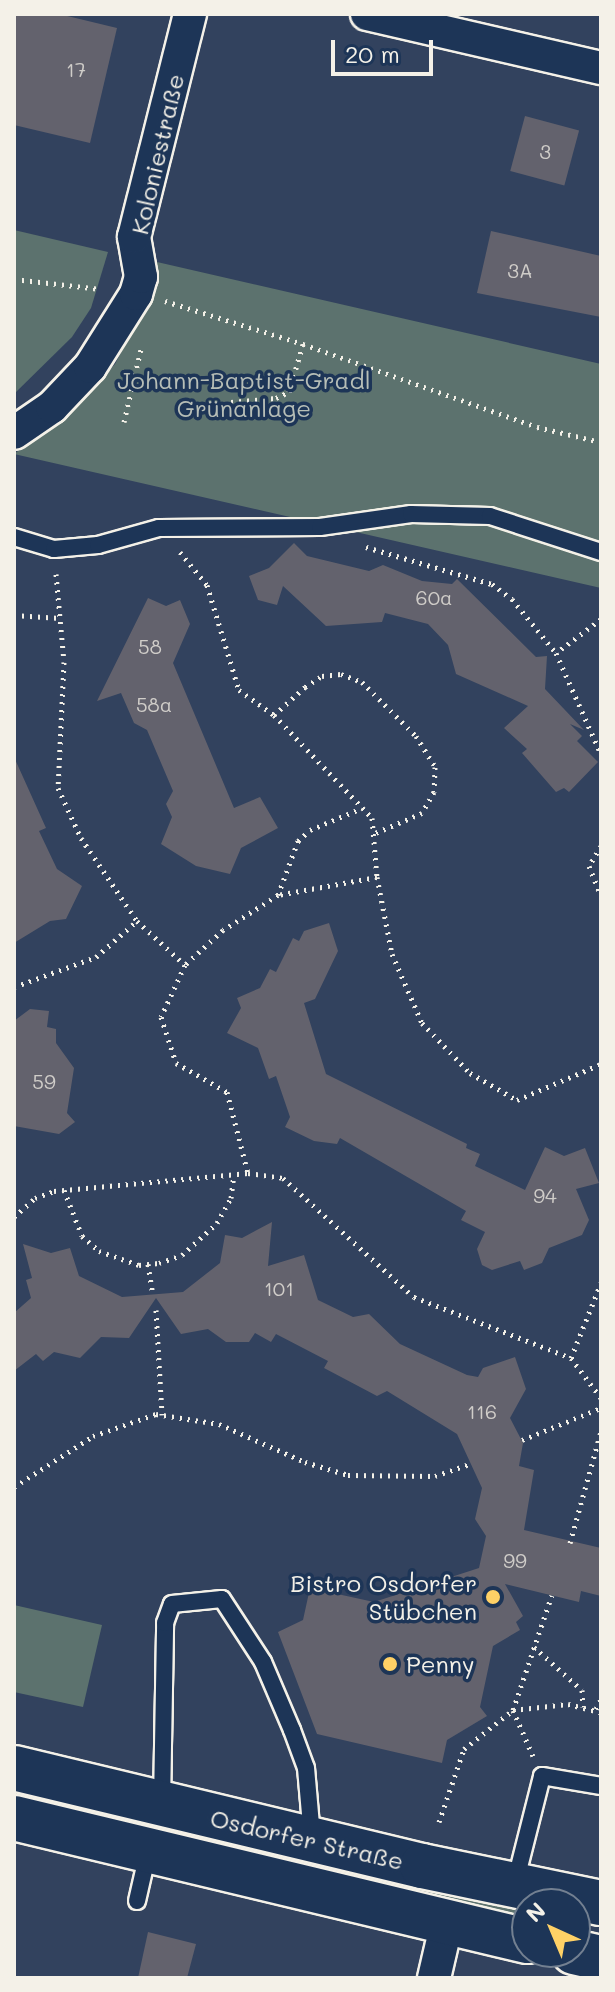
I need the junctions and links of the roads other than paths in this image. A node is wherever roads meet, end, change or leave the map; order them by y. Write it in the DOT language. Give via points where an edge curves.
graph roads {
  1 [pos="190,14"];
  2 [pos="367,14"];
  3 [pos="601,68"];
  4 [pos="14,433"];
  5 [pos="14,537"];
  6 [pos="601,552"];
  7 [pos="14,1768"];
  8 [pos="601,1786"];
  9 [pos="162,1804"];
  10 [pos="14,1818"];
  11 [pos="313,1840"];
  12 [pos="148,1853"];
  13 [pos="514,1886"];
  14 [pos="137,1901"];
  15 [pos="601,1903"];
  16 [pos="447,1922"];
  17 [pos="511,1937"];
  18 [pos="434,1978"];
  1 -- 4 [label="street, Koloniestraße" via="134,237 141,277 136,294 90,367 52,407"];
  2 -- 3 [label="street"];
  5 -- 6 [label="lane" via="54,549 98,545 159,528 320,527 411,514 490,516"];
  7 -- 9 [label="street, Osdorfer Straße"];
  8 -- 13 [label="lane" via="542,1776"];
  9 -- 11 [label="street, Osdorfer Straße"];
  9 -- 11 [label="lane" via="165,1623 172,1604 222,1599 263,1662 292,1730 306,1768"];
  10 -- 12 [label="street, Osdorfer Straße"];
  11 -- 13 [label="street, Osdorfer Straße"];
  12 -- 14 [label="lane"];
  12 -- 16 [label="street, Osdorfer Straße"];
  13 -- 15 [label="street, Osdorfer Straße"];
  16 -- 17 [label="street, Osdorfer Straße"];
  16 -- 18 [label="street"];
}
